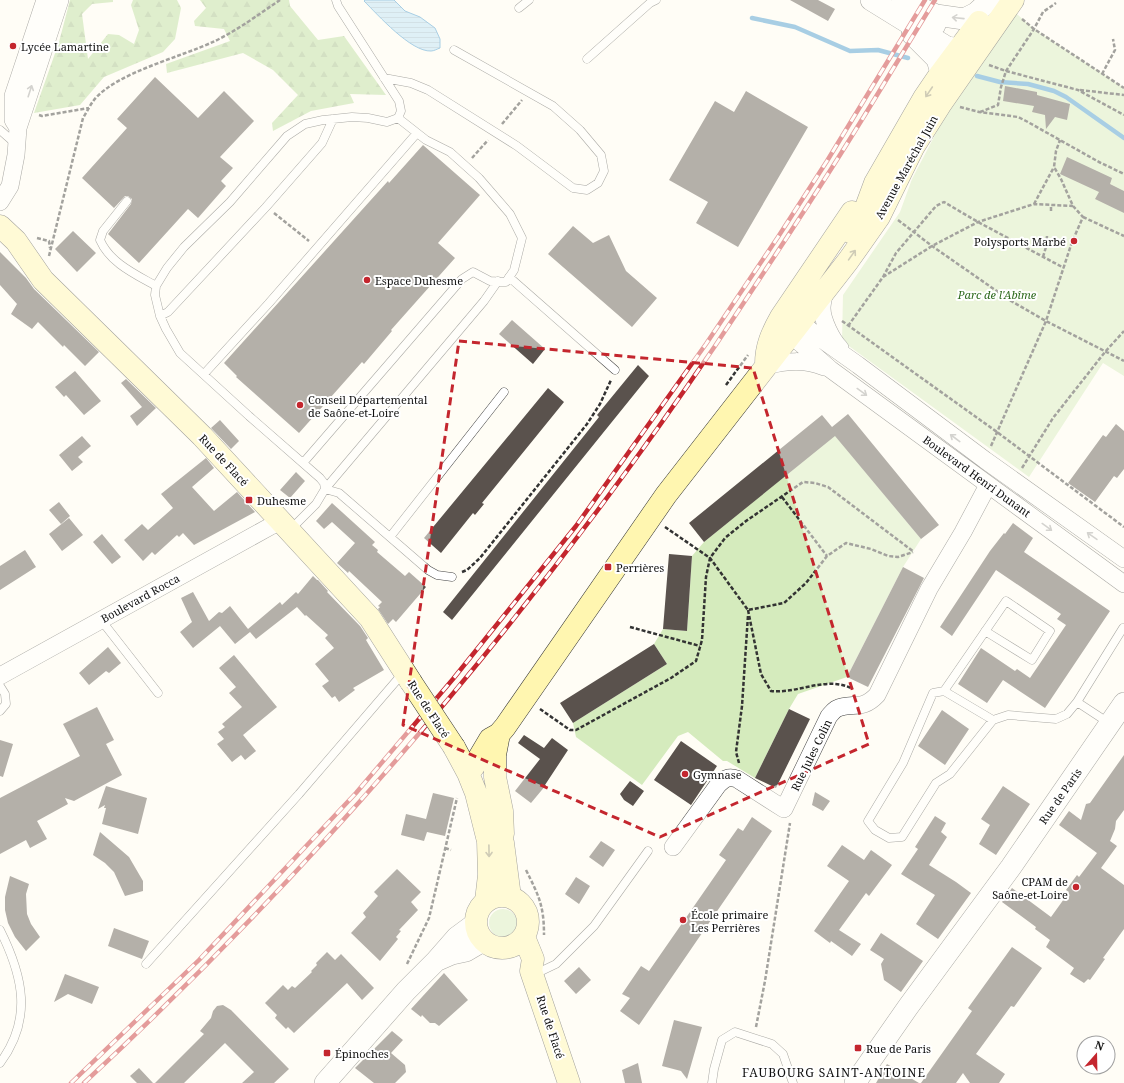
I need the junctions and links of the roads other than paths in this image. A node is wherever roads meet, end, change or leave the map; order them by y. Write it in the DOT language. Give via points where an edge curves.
graph roads {
  1 [pos="45,0"];
  2 [pos="60,0"];
  3 [pos="336,0"];
  4 [pos="530,0"];
  5 [pos="656,0"];
  6 [pos="871,0"];
  7 [pos="1002,2"];
  8 [pos="901,5"];
  9 [pos="520,8"];
  10 [pos="454,50"];
  11 [pos="967,53"];
  12 [pos="587,59"];
  13 [pos="950,75"];
  14 [pos="384,78"];
  15 [pos="398,118"];
  16 [pos="333,119"];
  17 [pos="18,128"];
  18 [pos="0,130"];
  19 [pos="417,133"];
  20 [pos="17,145"];
  21 [pos="127,201"];
  22 [pos="0,202"];
  23 [pos="0,226"];
  24 [pos="509,277"];
  25 [pos="498,281"];
  26 [pos="156,286"];
  27 [pos="824,299"];
  28 [pos="160,316"];
  29 [pos="792,322"];
  30 [pos="858,365"];
  31 [pos="766,366"];
  32 [pos="830,369"];
  33 [pos="615,370"];
  34 [pos="204,374"];
  35 [pos="504,392"];
  36 [pos="303,463"];
  37 [pos="988,485"];
  38 [pos="325,489"];
  39 [pos="284,526"];
  40 [pos="390,537"];
  41 [pos="1124,559"];
  42 [pos="452,577"];
  43 [pos="1124,584"];
  44 [pos="101,620"];
  45 [pos="1123,628"];
  46 [pos="985,631"];
  47 [pos="0,676"];
  48 [pos="408,676"];
  49 [pos="0,686"];
  50 [pos="944,691"];
  51 [pos="158,693"];
  52 [pos="1077,702"];
  53 [pos="1124,703"];
  54 [pos="0,711"];
  55 [pos="993,720"];
  56 [pos="1110,723"];
  57 [pos="499,734"];
  58 [pos="471,769"];
  59 [pos="503,843"];
  60 [pos="673,847"];
  61 [pos="648,851"];
  62 [pos="510,897"];
  63 [pos="486,901"];
  64 [pos="0,930"];
  65 [pos="524,937"];
  66 [pos="487,938"];
  67 [pos="146,964"];
  68 [pos="532,973"];
  69 [pos="0,1063"];
  70 [pos="325,1083"];
  71 [pos="569,1083"];
  72 [pos="712,1083"];
  73 [pos="793,1083"];
  74 [pos="856,1083"];
  1 -- 17 [label="street" via="13,96 13,120"];
  17 -- 2 [label="street, one-way"];
  3 -- 14 [label="lane"];
  4 -- 9 [label="lane"];
  5 -- 12 [label="lane"];
  6 -- 8 [label="street"];
  7 -- 8 [label="street, one-way" via="964,19 936,15"];
  7 -- 11 [label="main road, Avenue Maréchal Juin"];
  7 -- 11 [label="main road, Avenue Maréchal Juin" via="986,38"];
  8 -- 11 [label="street" via="954,37"];
  8 -- 13 [label="street"];
  10 -- 14 [label="lane" via="553,106 569,119 601,155 604,171 598,183 587,190 573,188 517,146 428,90 412,83"];
  11 -- 13 [label="main road, Avenue Maréchal Juin"];
  27 -- 13 [label="main road, Avenue Maréchal Juin, one-way" via="879,217 914,146 940,105"];
  13 -- 29 [label="main road, Avenue Maréchal Juin, one-way" via="924,98 875,183 855,208"];
  14 -- 15 [label="lane" via="399,100 401,111"];
  15 -- 16 [label="lane" via="387,122 352,117"];
  15 -- 19 [label="lane"];
  16 -- 26 [label="lane" via="305,124 287,136 230,202 184,247"];
  16 -- 28 [label="lane" via="322,143 266,207 168,312"];
  17 -- 20 [label="street"];
  18 -- 20 [label="lane"];
  19 -- 24 [label="lane" via="450,152 479,178 510,214 522,238 514,270"];
  19 -- 34 [label="lane"];
  20 -- 22 [label="street" via="10,186"];
  21 -- 26 [label="lane" via="103,231 100,240 111,258"];
  23 -- 39 [label="main road, Rue de Flacé" via="16,240 43,280 202,436"];
  24 -- 25 [label="lane" via="506,282"];
  24 -- 33 [label="lane"];
  25 -- 36 [label="lane" via="490,281 472,272 462,280"];
  25 -- 38 [label="lane"];
  26 -- 28 [label="lane" via="155,295"];
  27 -- 29 [label="main road, Avenue Maréchal Juin"];
  27 -- 30 [label="street, Boulevard Henri Dunant" via="826,324 836,344"];
  28 -- 34 [label="lane" via="180,353"];
  29 -- 30 [label="street, Boulevard Henri Dunant"];
  29 -- 31 [label="main road" via="771,333 766,352"];
  29 -- 32 [label="street, Boulevard Henri Dunant"];
  41 -- 30 [label="street, Boulevard Henri Dunant, one-way"];
  31 -- 32 [label="street, Boulevard Henri Dunant" via="804,361"];
  31 -- 57 [label="main road" via="675,482"];
  32 -- 37 [label="street, Boulevard Henri Dunant, one-way"];
  34 -- 36 [label="lane"];
  35 -- 40 [label="lane"];
  36 -- 38 [label="lane" via="320,478"];
  37 -- 43 [label="street, Boulevard Henri Dunant, one-way"];
  37 -- 60 [label="street, Rue Jules Colin" via="929,589 878,695 862,705 835,709 829,716 784,809 737,779 724,779"];
  38 -- 39 [label="lane" via="306,514"];
  38 -- 40 [label="lane" via="339,493"];
  39 -- 44 [label="street, Boulevard Rocca"];
  39 -- 48 [label="main road, Rue de Flacé" via="370,618"];
  40 -- 42 [label="lane" via="428,570 437,575"];
  44 -- 47 [label="street, Boulevard Rocca"];
  44 -- 51 [label="lane"];
  45 -- 52 [label="lane"];
  46 -- 46 [label="lane" via="1006,601 1050,631 1032,660"];
  46 -- 50 [label="lane"];
  48 -- 58 [label="main road, Rue de Flacé, bridge" via="455,749"];
  48 -- 67 [label="lane"];
  49 -- 54 [label="lane" via="5,694 6,704"];
  50 -- 55 [label="lane"];
  50 -- 55 [label="lane" via="933,693 903,763 868,821 875,830 888,838 902,837 936,783 950,774"];
  52 -- 55 [label="lane" via="1067,714 1056,719 1008,715"];
  52 -- 56 [label="lane"];
  53 -- 56 [label="street, Rue de Paris"];
  56 -- 74 [label="street, Rue de Paris" via="1011,867 908,1007"];
  57 -- 58 [label="main road" via="490,739"];
  57 -- 59 [label="main road, Rue de Flacé" via="495,755 495,777 502,811"];
  58 -- 59 [label="main road, Rue de Flacé" via="492,804"];
  58 -- 63 [label="main road, Rue de Flacé, one-way" via="488,841 489,875"];
  59 -- 62 [label="main road, Rue de Flacé"];
  61 -- 68 [label="lane" via="594,926 556,964"];
  62 -- 63 [label="main road"];
  62 -- 65 [label="main road" via="518,901 527,914 528,930"];
  63 -- 66 [label="main road, Rue de Flacé" via="478,911"];
  64 -- 69 [label="lane" via="18,976 22,1002 18,1031"];
  65 -- 66 [label="main road" via="515,945"];
  65 -- 68 [label="main road, Rue de Flacé" via="533,959"];
  66 -- 68 [label="main road"];
  66 -- 70 [label="street" via="457,937"];
  68 -- 71 [label="main road, Rue de Flacé"];
  72 -- 73 [label="lane" via="722,1040 735,1032 772,1044 783,1054"];
}
